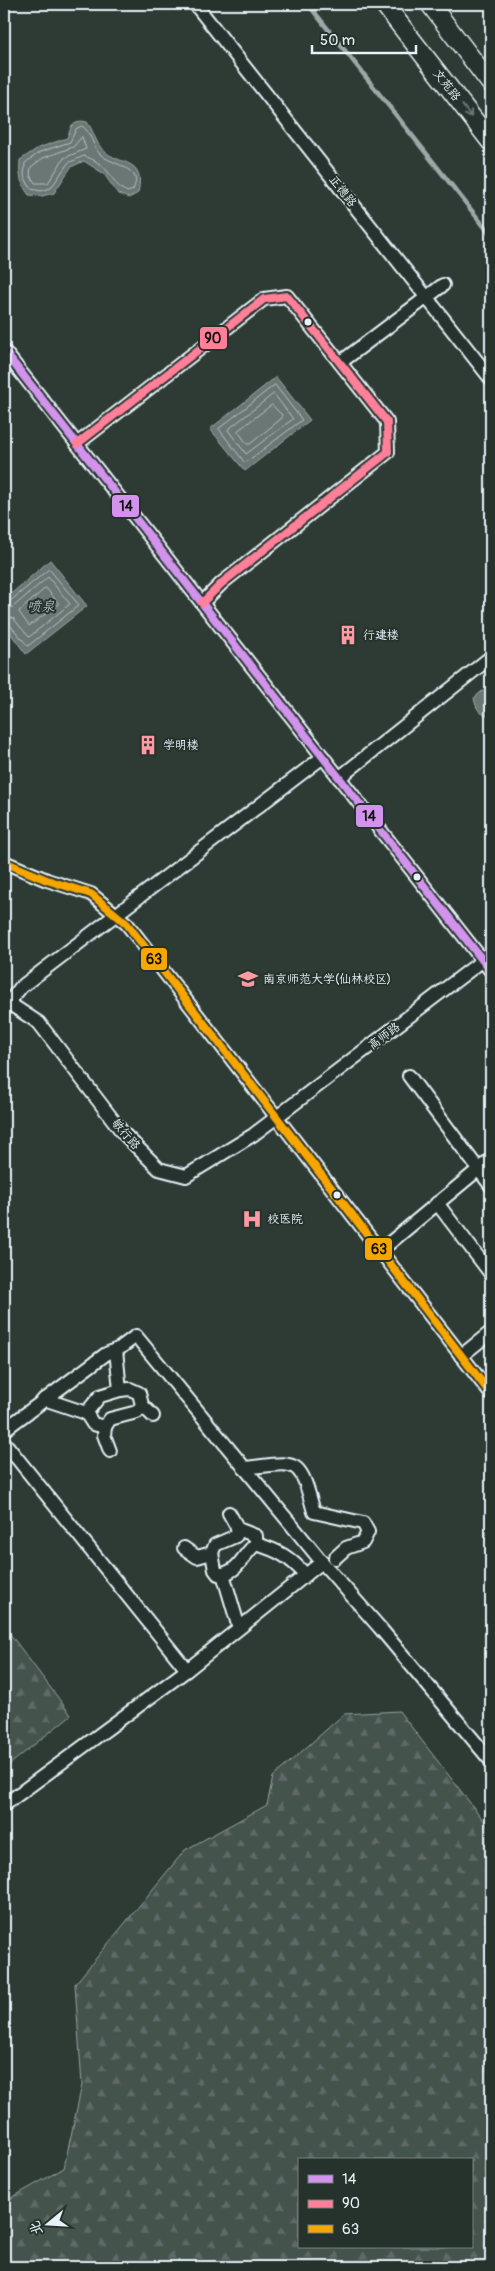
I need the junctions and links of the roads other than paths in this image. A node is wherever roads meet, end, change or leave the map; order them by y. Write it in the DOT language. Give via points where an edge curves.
graph roads {
  1 [pos="195,4"];
  2 [pos="384,4"];
  3 [pos="430,4"];
  4 [pos="491,84"];
  5 [pos="491,142"];
  6 [pos="443,285"];
  7 [pos="426,298"];
  8 [pos="4,351"];
  9 [pos="341,362"];
  10 [pos="491,379"];
  11 [pos="77,444"];
  12 [pos="202,603"];
  13 [pos="491,657"];
  14 [pos="323,757"];
  15 [pos="339,778"];
  16 [pos="4,862"];
  17 [pos="116,914"];
  18 [pos="487,957"];
  19 [pos="491,971"];
  20 [pos="6,1001"];
  21 [pos="409,1076"];
  22 [pos="277,1118"];
  23 [pos="491,1159"];
  24 [pos="479,1170"];
  25 [pos="491,1186"];
  26 [pos="437,1203"];
  27 [pos="380,1250"];
  28 [pos="491,1274"];
  29 [pos="491,1332"];
  30 [pos="116,1350"];
  31 [pos="461,1356"];
  32 [pos="120,1390"];
  33 [pos="491,1394"];
  34 [pos="44,1399"];
  35 [pos="142,1404"];
  36 [pos="86,1412"];
  37 [pos="153,1416"];
  38 [pos="105,1427"];
  39 [pos="4,1430"];
  40 [pos="4,1442"];
  41 [pos="110,1451"];
  42 [pos="244,1468"];
  43 [pos="229,1513"];
  44 [pos="238,1529"];
  45 [pos="256,1544"];
  46 [pos="184,1548"];
  47 [pos="212,1553"];
  48 [pos="335,1558"];
  49 [pos="322,1562"];
  50 [pos="223,1574"];
  51 [pos="306,1575"];
  52 [pos="239,1628"];
  53 [pos="187,1670"];
  54 [pos="491,1761"];
  55 [pos="4,1805"];
  1 -- 7 [label="street, 正德路"];
  2 -- 5 [label="main road, 文苑路, one-way"];
  3 -- 4 [label="main road"];
  6 -- 7 [label="street"];
  7 -- 9 [label="street"];
  7 -- 10 [label="street, 正德路"];
  8 -- 11 [label="street"];
  9 -- 11 [label="street" via="287,296 264,299"];
  9 -- 12 [label="street" via="387,422 388,452 222,583"];
  11 -- 12 [label="street"];
  12 -- 14 [label="street"];
  13 -- 15 [label="street"];
  14 -- 15 [label="street"];
  14 -- 17 [label="street"];
  15 -- 18 [label="street"];
  16 -- 17 [label="street" via="91,894"];
  17 -- 20 [label="street"];
  17 -- 22 [label="street"];
  18 -- 19 [label="street"];
  18 -- 22 [label="street, 高师路"];
  20 -- 22 [label="street, 敏行路" via="39,1023 123,1133 159,1169 186,1176"];
  21 -- 24 [label="street"];
  22 -- 27 [label="street"];
  23 -- 24 [label="street"];
  24 -- 25 [label="street"];
  24 -- 26 [label="street"];
  26 -- 27 [label="street"];
  26 -- 28 [label="street"];
  27 -- 31 [label="street"];
  29 -- 31 [label="street"];
  30 -- 32 [label="street"];
  30 -- 34 [label="street"];
  30 -- 42 [label="street" via="136,1336"];
  31 -- 33 [label="street"];
  32 -- 35 [label="street" via="130,1389 139,1393"];
  32 -- 36 [label="street" via="100,1396"];
  34 -- 36 [label="street"];
  34 -- 39 [label="street"];
  35 -- 37 [label="street"];
  35 -- 38 [label="street" via="137,1412 110,1419"];
  36 -- 38 [label="street" via="93,1424"];
  38 -- 41 [label="street" via="104,1435"];
  40 -- 53 [label="street"];
  42 -- 48 [label="street" via="289,1463 302,1472 314,1512 363,1523 368,1532 363,1542 346,1548"];
  42 -- 49 [label="street"];
  43 -- 44 [label="street"];
  44 -- 45 [label="street" via="256,1536"];
  44 -- 47 [label="street" via="236,1536 215,1545"];
  45 -- 50 [label="street" via="246,1552 236,1569"];
  45 -- 51 [label="street" via="291,1558"];
  46 -- 47 [label="street" via="197,1557"];
  47 -- 50 [label="street" via="215,1570"];
  49 -- 51 [label="street"];
  49 -- 54 [label="street"];
  50 -- 52 [label="street"];
  51 -- 52 [label="street"];
  52 -- 53 [label="street"];
  53 -- 55 [label="street"];
}
